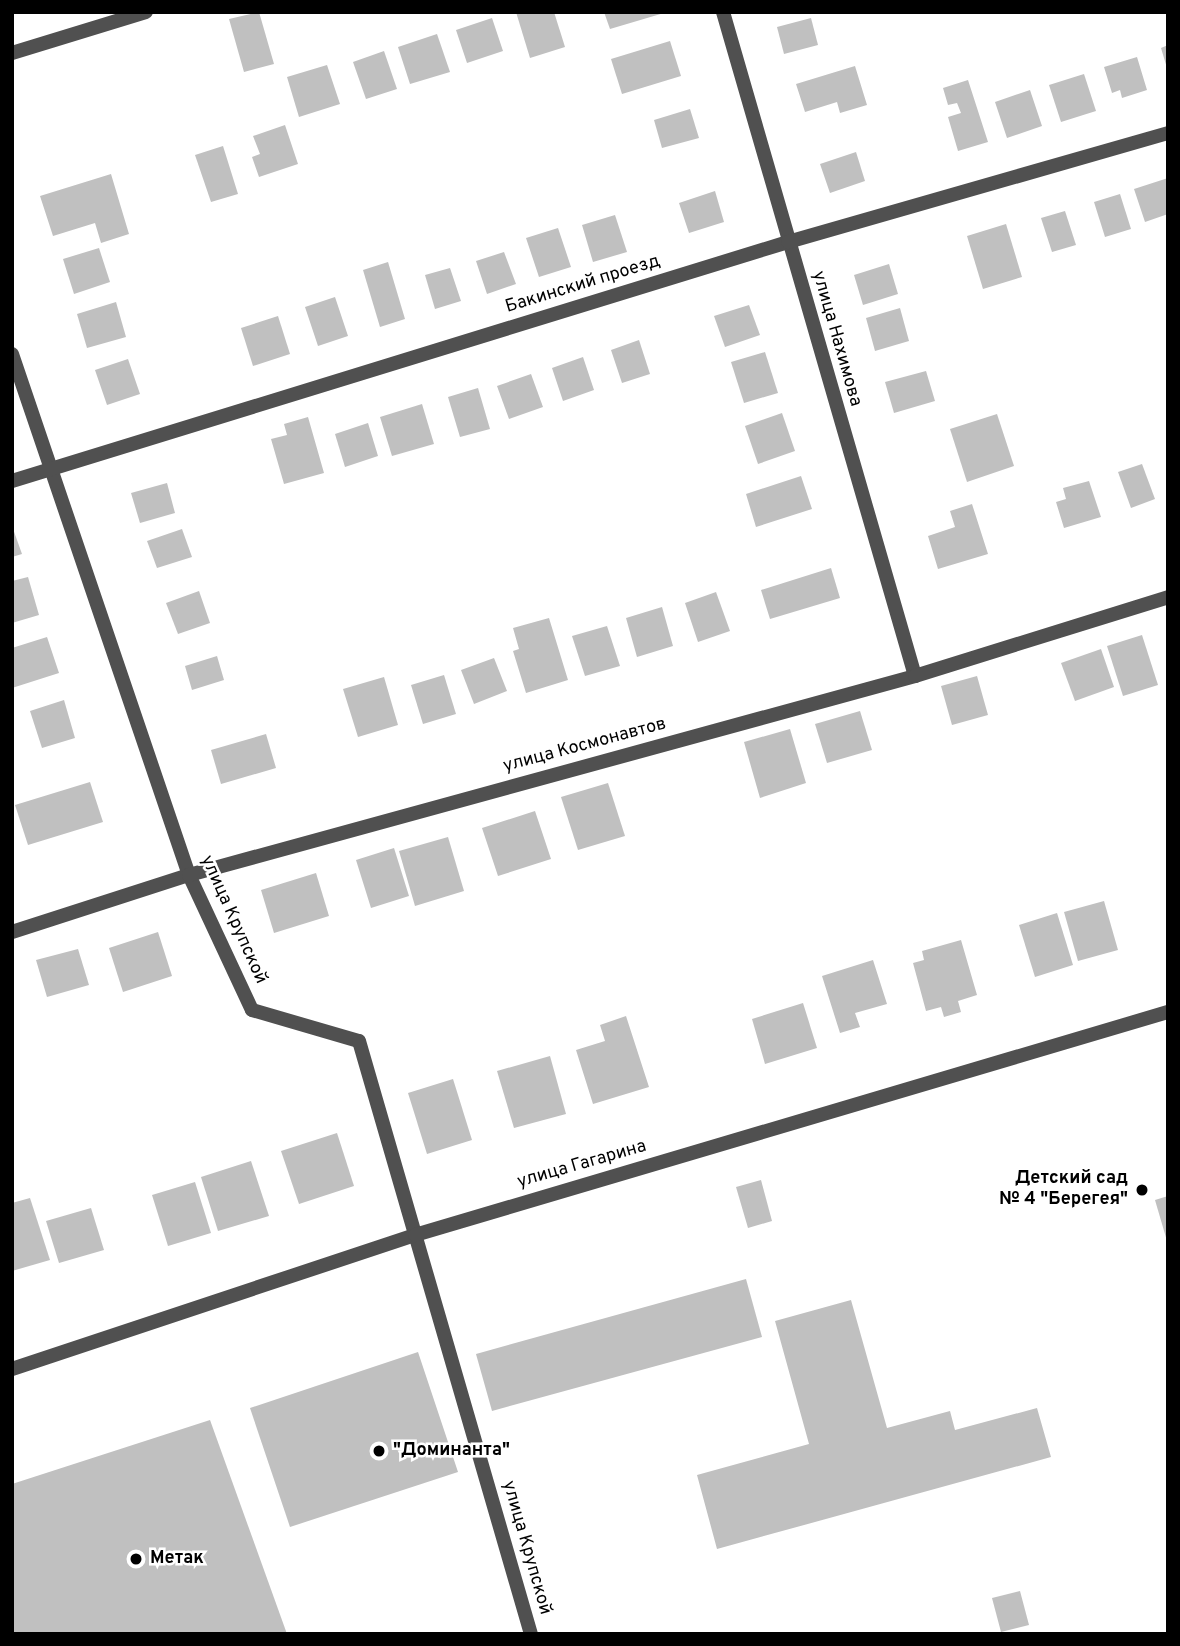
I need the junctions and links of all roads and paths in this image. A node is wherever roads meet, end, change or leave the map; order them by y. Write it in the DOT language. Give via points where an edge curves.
graph roads {
  1 [pos="146,12"];
  2 [pos="723,12"];
  3 [pos="12,53"];
  4 [pos="1168,133"];
  5 [pos="788,242"];
  6 [pos="12,354"];
  7 [pos="54,468"];
  8 [pos="12,481"];
  9 [pos="1168,597"];
  10 [pos="915,676"];
  11 [pos="190,874"];
  12 [pos="12,932"];
  13 [pos="1168,1012"];
  14 [pos="415,1235"];
  15 [pos="12,1369"];
  16 [pos="531,1634"];
  1 -- 3 [label="street"];
  2 -- 5 [label="street, улица Нахимова"];
  4 -- 5 [label="street, Бакинский проезд"];
  5 -- 7 [label="street, Бакинский проезд"];
  5 -- 10 [label="street, улица Нахимова"];
  6 -- 7 [label="street, улица Крупской"];
  7 -- 8 [label="street, Бакинский проезд"];
  7 -- 11 [label="street, улица Крупской"];
  9 -- 10 [label="street, улица Космонавтов"];
  10 -- 11 [label="street, улица Космонавтов"];
  11 -- 12 [label="street, улица Космонавтов"];
  11 -- 14 [label="street, улица Крупской" via="252,1010 359,1041"];
  13 -- 14 [label="street, улица Гагарина"];
  14 -- 15 [label="street, улица Гагарина"];
  14 -- 16 [label="street, улица Крупской"];
}
